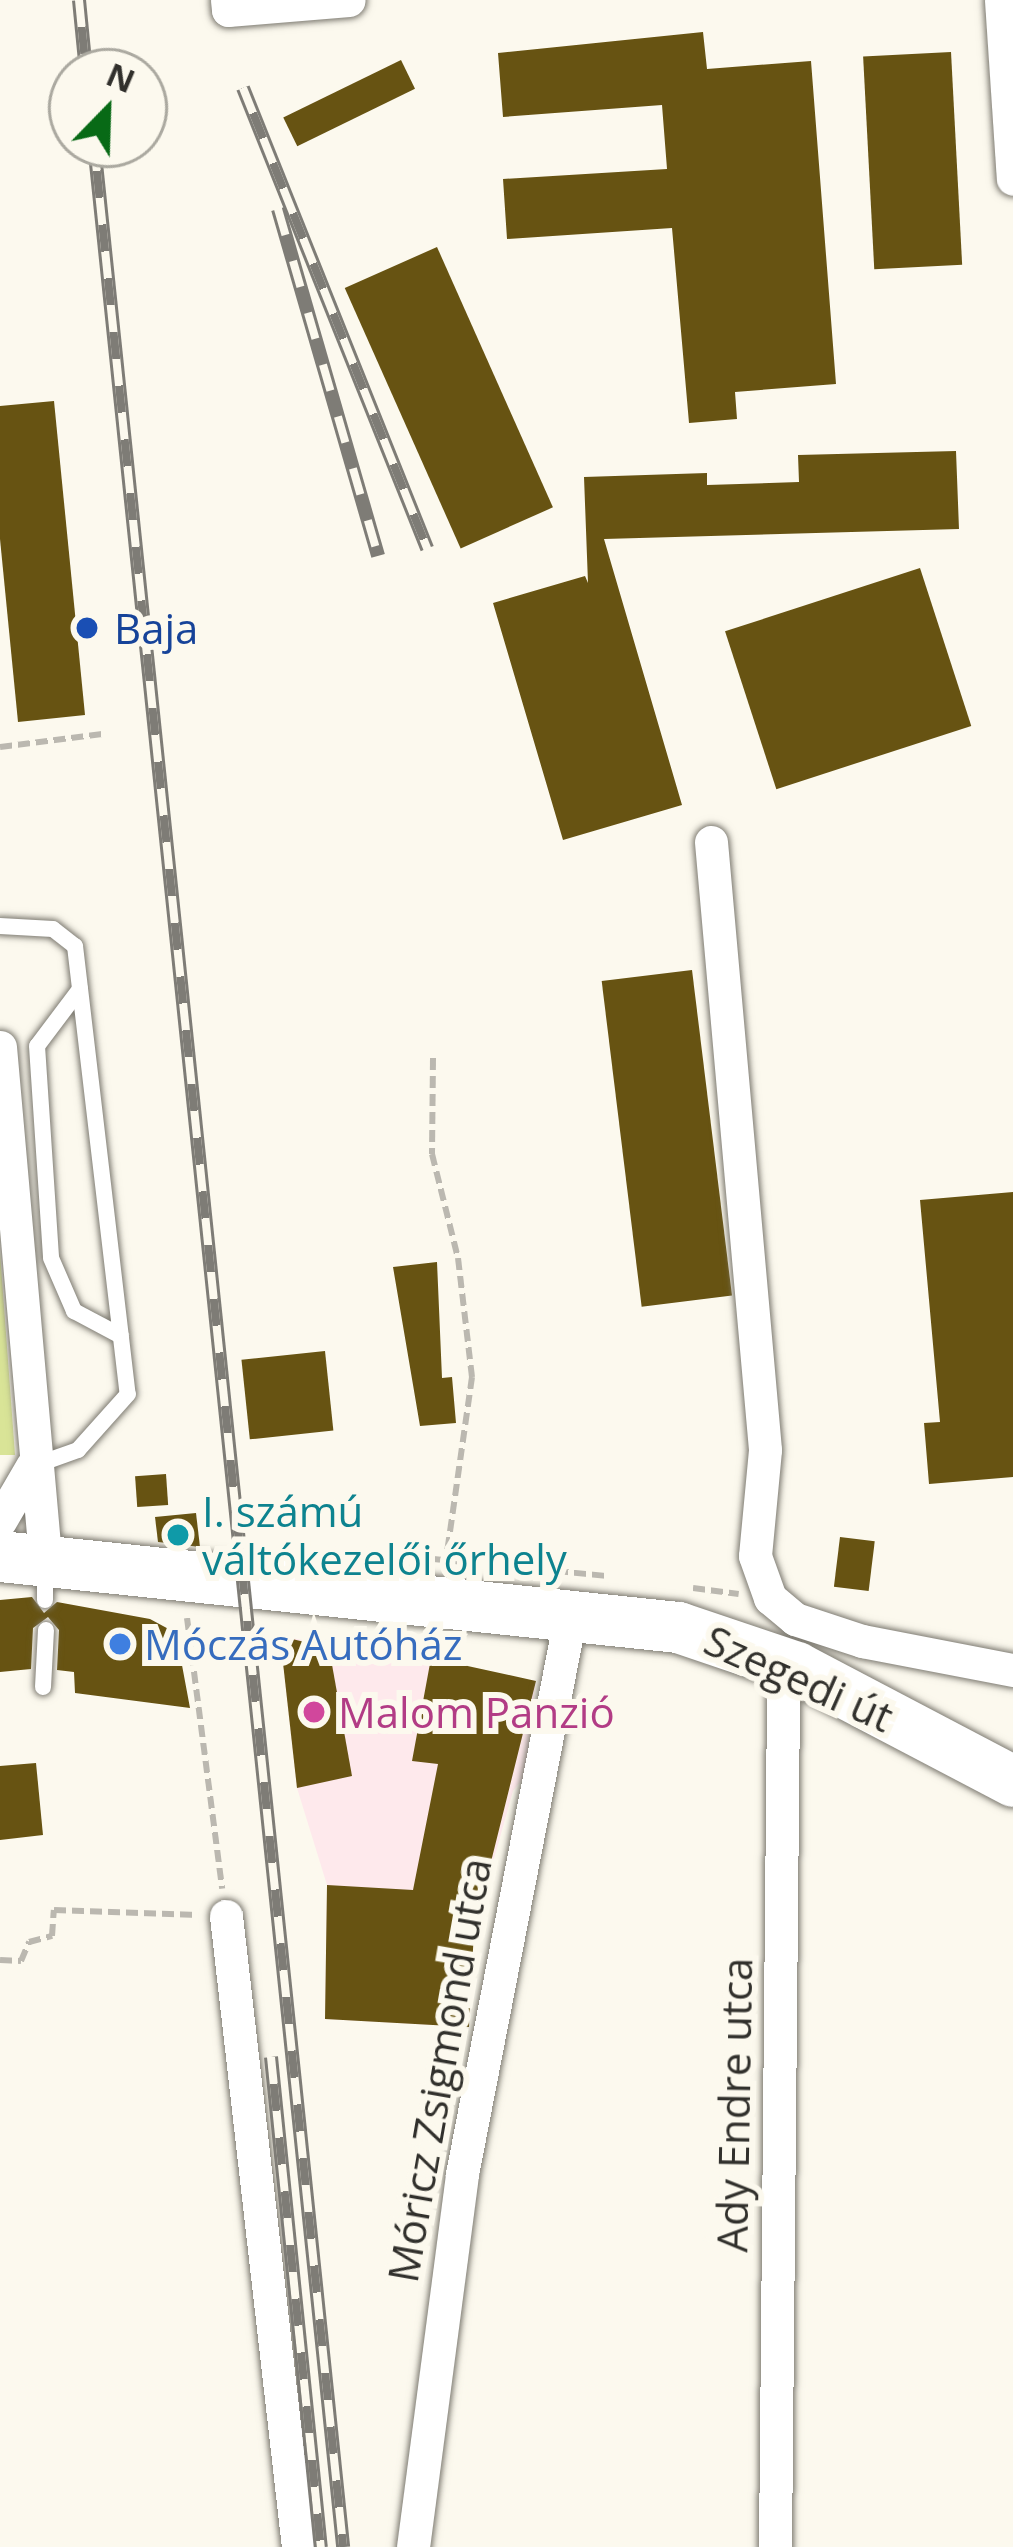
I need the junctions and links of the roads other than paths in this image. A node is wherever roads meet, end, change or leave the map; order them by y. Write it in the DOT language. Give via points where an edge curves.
graph roads {
  1 [pos="349,0"];
  2 [pos="1001,0"];
  3 [pos="228,5"];
  4 [pos="1013,179"];
  5 [pos="711,842"];
  6 [pos="0,926"];
  7 [pos="80,989"];
  8 [pos="0,1047"];
  9 [pos="121,1336"];
  10 [pos="32,1466"];
  11 [pos="0,1521"];
  12 [pos="30,1571"];
  13 [pos="571,1612"];
  14 [pos="46,1630"];
  15 [pos="796,1667"];
  16 [pos="1013,1670"];
  17 [pos="43,1687"];
  18 [pos="1013,1781"];
  19 [pos="226,1916"];
  20 [pos="298,2547"];
  21 [pos="412,2547"];
  22 [pos="776,2547"];
  1 -- 3 [label="street"];
  2 -- 4 [label="street"];
  5 -- 16 [label="street" via="765,1450 755,1556 770,1598 795,1619 862,1641"];
  6 -- 7 [label="lane" via="53,929 75,946"];
  7 -- 9 [label="lane"];
  7 -- 9 [label="lane" via="38,1046 50,1258 74,1311"];
  8 -- 10 [label="street"];
  9 -- 10 [label="lane" via="128,1394 78,1450"];
  10 -- 11 [label="street"];
  10 -- 12 [label="street"];
  12 -- 13 [label="main road, Szegedi út"];
  13 -- 15 [label="main road, Szegedi út" via="678,1627"];
  13 -- 21 [label="street, Móricz Zsigmond utca" via="462,2174"];
  14 -- 17 [label="lane"];
  15 -- 18 [label="main road, Szegedi út"];
  15 -- 22 [label="street, Ady Endre utca" via="783,1695"];
  19 -- 20 [label="street"];
}
